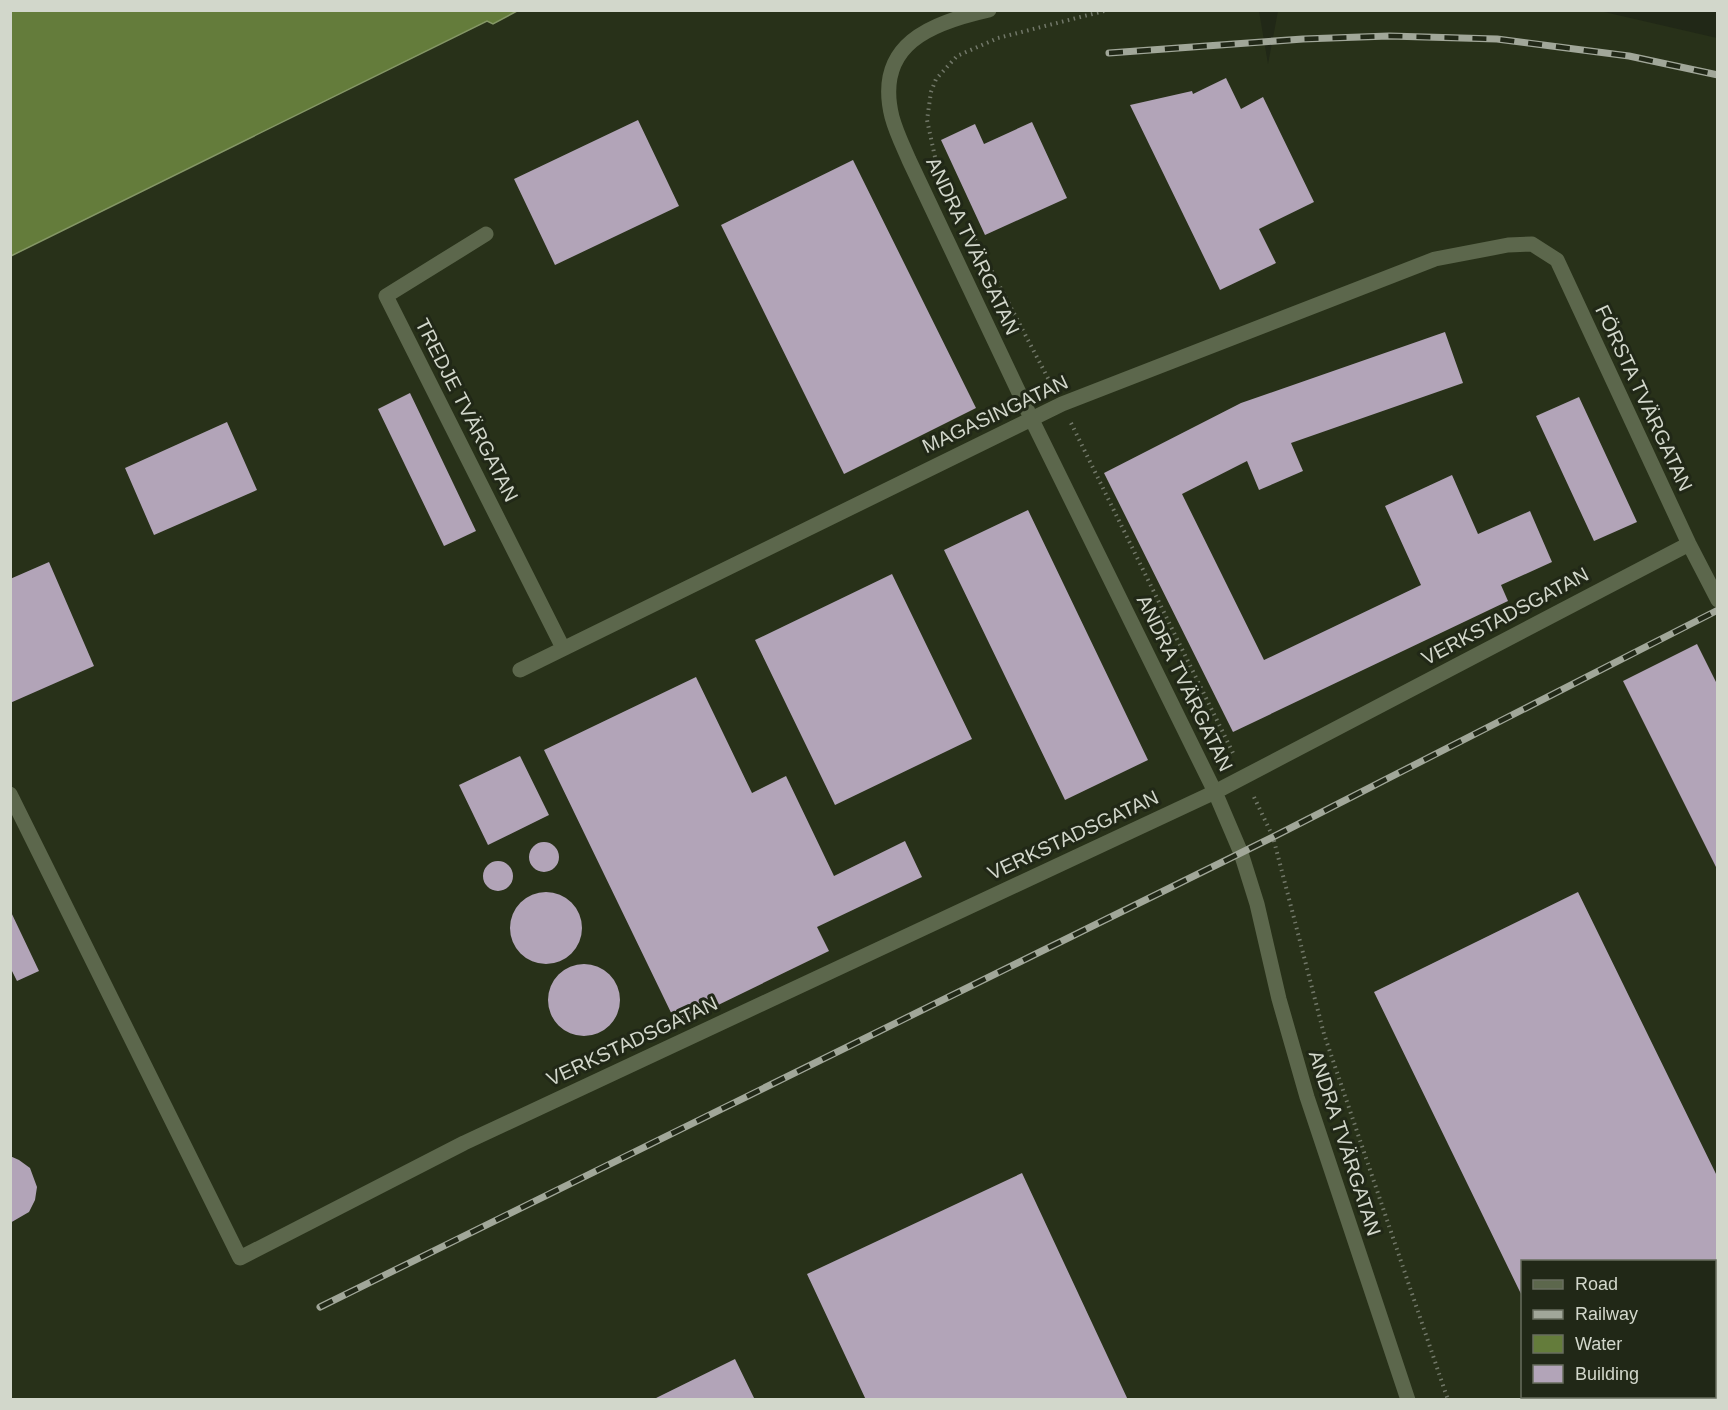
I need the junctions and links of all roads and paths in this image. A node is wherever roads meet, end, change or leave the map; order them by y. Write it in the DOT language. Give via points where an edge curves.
graph roads {
  1 [pos="989,10"];
  2 [pos="1107,10"];
  3 [pos="940,166"];
  4 [pos="969,229"];
  5 [pos="486,234"];
  6 [pos="1508,245"];
  7 [pos="1062,404"];
  8 [pos="1031,418"];
  9 [pos="1689,544"];
  10 [pos="1718,600"];
  11 [pos="563,648"];
  12 [pos="520,670"];
  13 [pos="1245,777"];
  14 [pos="1215,792"];
  15 [pos="10,794"];
  16 [pos="1408,1400"];
  17 [pos="1448,1400"];
  1 -- 8 [label="street, ANDRA TVÄRGATAN" via="936,25 906,46 892,71 892,118"];
  2 -- 3 [label="path" via="998,38 957,56 936,79 931,92 927,120"];
  4 -- 7 [label="path"];
  5 -- 11 [label="street, TREDJE TVÄRGATAN" via="386,296"];
  6 -- 7 [label="street, MAGASINGATAN" via="1435,259"];
  6 -- 9 [label="street, FÖRSTA TVÄRGATAN" via="1532,244 1557,260"];
  7 -- 8 [label="street, MAGASINGATAN"];
  7 -- 13 [label="path"];
  8 -- 11 [label="street, MAGASINGATAN"];
  8 -- 14 [label="street, ANDRA TVÄRGATAN"];
  9 -- 10 [label="street, FÖRSTA TVÄRGATAN"];
  9 -- 13 [label="street, VERKSTADSGATAN"];
  11 -- 12 [label="street, MAGASINGATAN"];
  13 -- 14 [label="street, VERKSTADSGATAN"];
  13 -- 17 [label="path" via="1273,837 1324,1034"];
  14 -- 15 [label="street, VERKSTADSGATAN" via="464,1143 240,1258"];
  14 -- 16 [label="street, ANDRA TVÄRGATAN" via="1241,853 1307,1097"];
}
